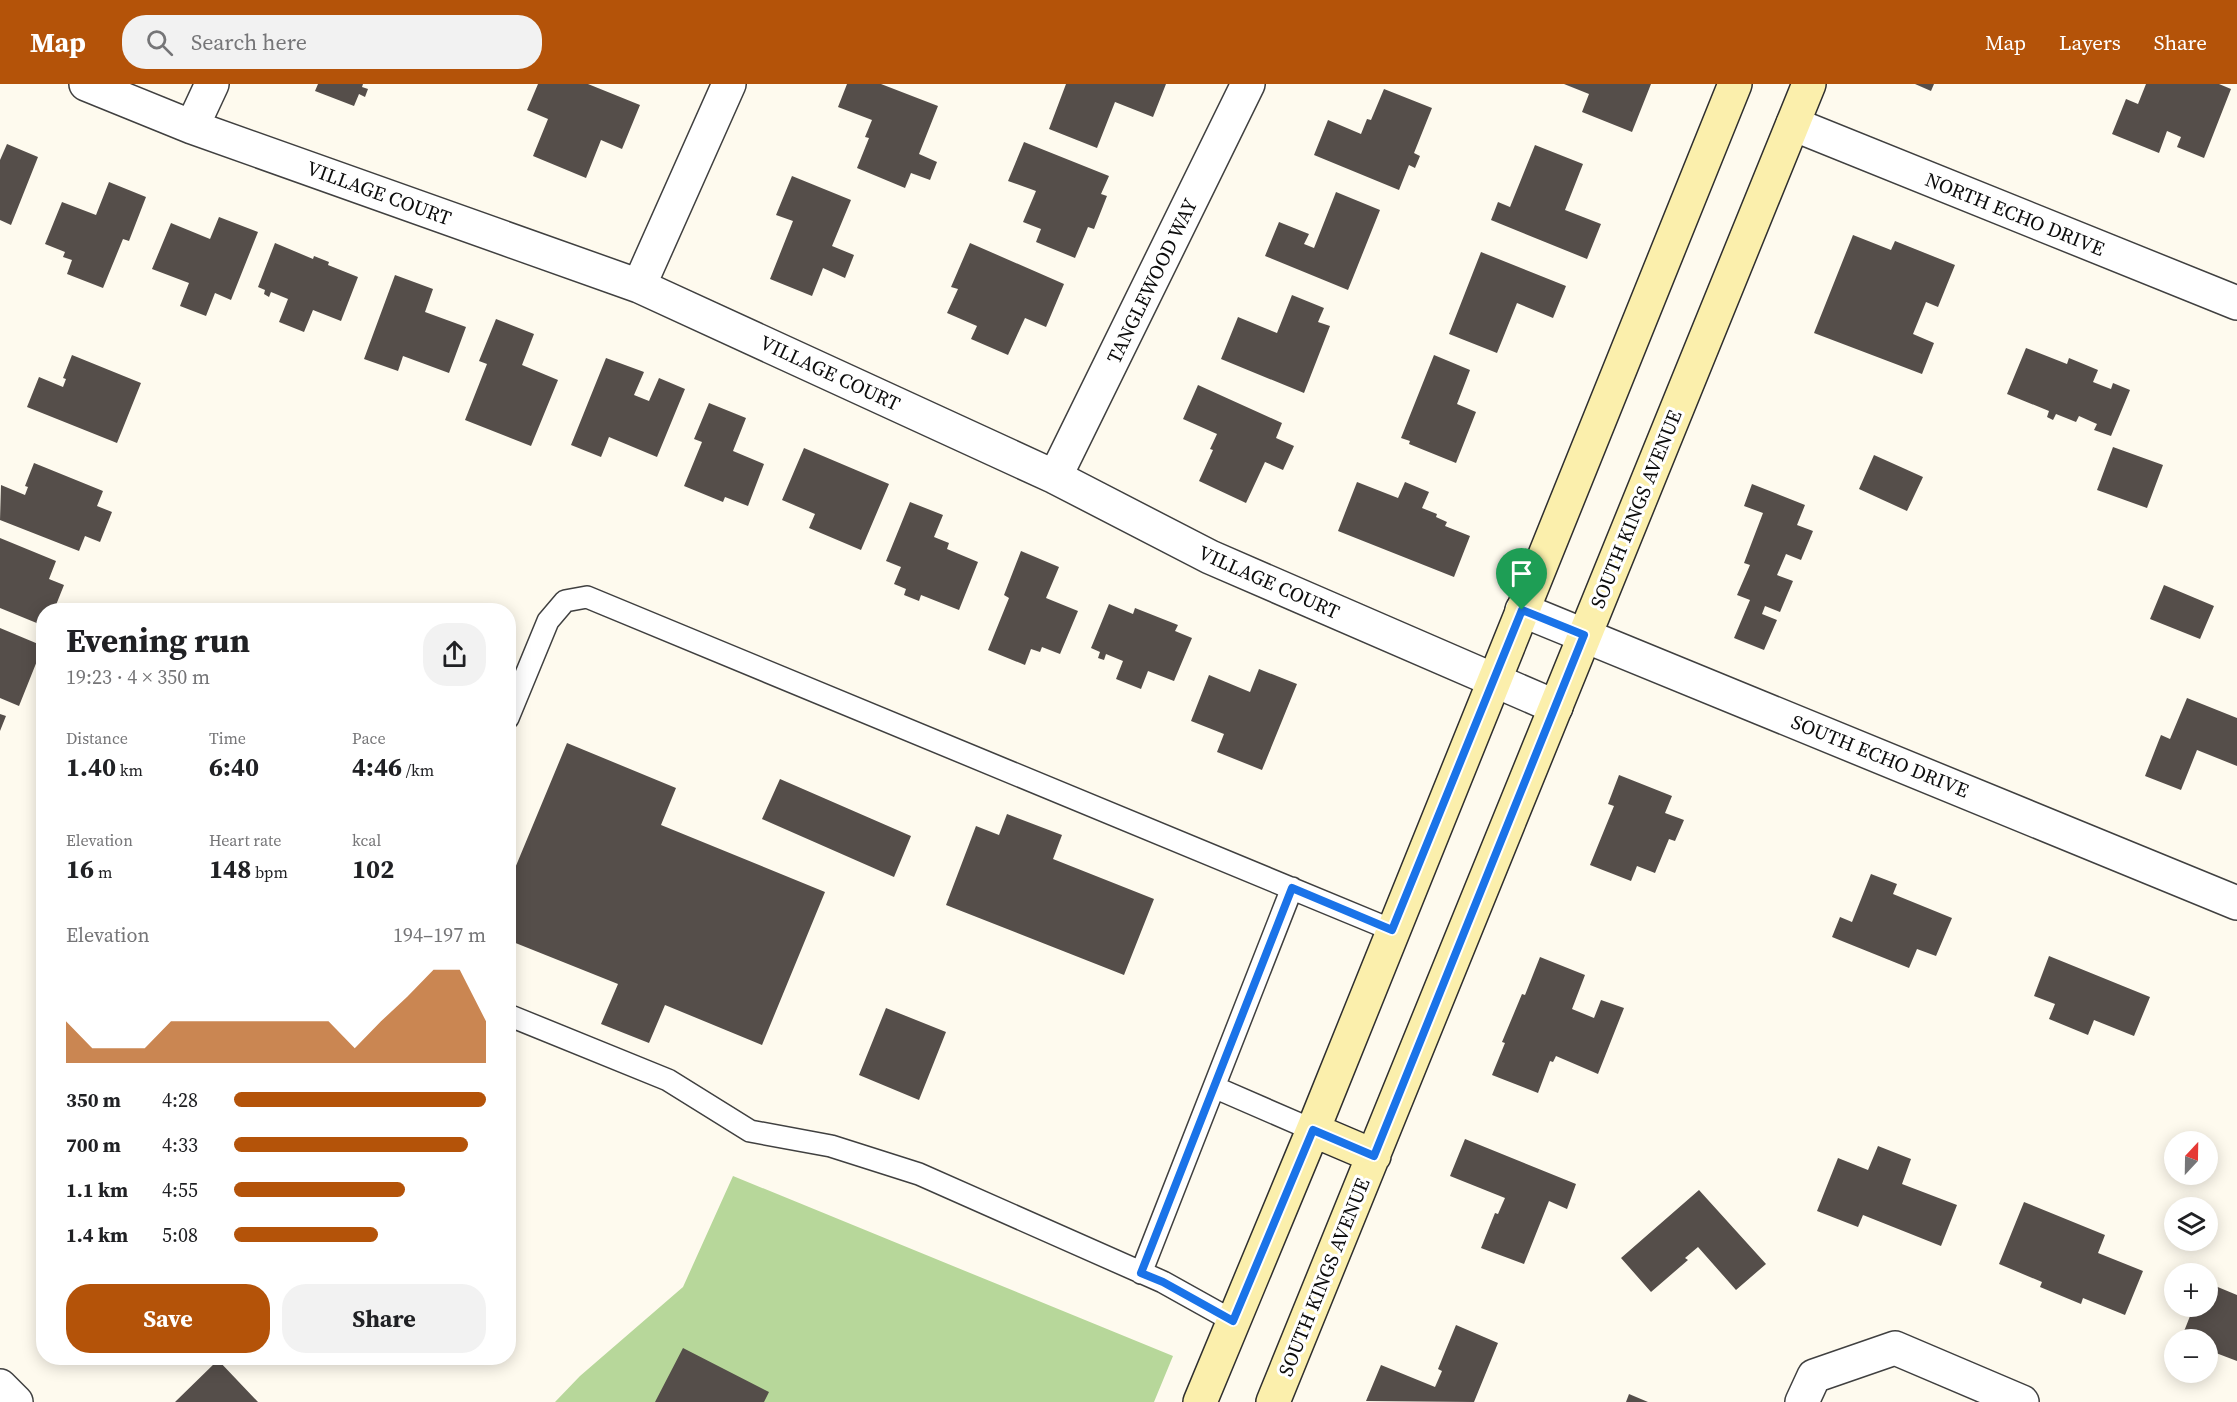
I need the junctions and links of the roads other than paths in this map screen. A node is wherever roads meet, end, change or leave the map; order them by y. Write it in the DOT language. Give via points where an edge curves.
graph roads {
  1 [pos="86,84"];
  2 [pos="212,84"];
  3 [pos="729,84"];
  4 [pos="1248,84"];
  5 [pos="1735,84"];
  6 [pos="1809,84"];
  7 [pos="1793,124"];
  8 [pos="192,127"];
  9 [pos="639,286"];
  10 [pos="2237,303"];
  11 [pos="1055,477"];
  12 [pos="1522,610"];
  13 [pos="1584,635"];
  14 [pos="1494,681"];
  15 [pos="516,699"];
  16 [pos="1556,707"];
  17 [pos="1292,888"];
  18 [pos="2237,903"];
  19 [pos="1392,930"];
  20 [pos="516,1018"];
  21 [pos="1214,1087"];
  22 [pos="1313,1130"];
  23 [pos="1374,1156"];
  24 [pos="1141,1273"];
  25 [pos="1233,1321"];
  26 [pos="0,1386"];
  27 [pos="16,1402"];
  28 [pos="1200,1402"];
  29 [pos="1273,1402"];
  30 [pos="1802,1402"];
  31 [pos="2022,1402"];
  1 -- 8 [label="street, VILLAGE COURT"];
  2 -- 8 [label="street"];
  3 -- 9 [label="street"];
  4 -- 11 [label="street, TANGLEWOOD WAY"];
  5 -- 12 [label="main road"];
  6 -- 7 [label="main road, SOUTH KINGS AVENUE"];
  7 -- 10 [label="street, NORTH ECHO DRIVE"];
  7 -- 13 [label="main road, SOUTH KINGS AVENUE"];
  8 -- 9 [label="street, VILLAGE COURT"];
  9 -- 11 [label="street, VILLAGE COURT"];
  11 -- 14 [label="street, VILLAGE COURT" via="1210,557"];
  12 -- 13 [label="street, SOUTH ECHO DRIVE"];
  12 -- 14 [label="main road"];
  13 -- 16 [label="main road, SOUTH KINGS AVENUE"];
  13 -- 18 [label="street, SOUTH ECHO DRIVE"];
  14 -- 16 [label="street, VILLAGE COURT"];
  14 -- 19 [label="main road"];
  15 -- 17 [label="lane" via="548,621 565,601 587,597"];
  16 -- 23 [label="main road, SOUTH KINGS AVENUE"];
  17 -- 19 [label="lane"];
  17 -- 21 [label="lane"];
  19 -- 22 [label="main road"];
  20 -- 24 [label="lane" via="668,1080 750,1131 831,1146 919,1174"];
  21 -- 22 [label="lane"];
  21 -- 24 [label="lane"];
  22 -- 23 [label="main road"];
  22 -- 25 [label="main road"];
  23 -- 29 [label="main road, SOUTH KINGS AVENUE"];
  24 -- 25 [label="lane"];
  25 -- 28 [label="main road"];
  26 -- 27 [label="street"];
  30 -- 31 [label="street" via="1814,1376 1895,1348"];
}
